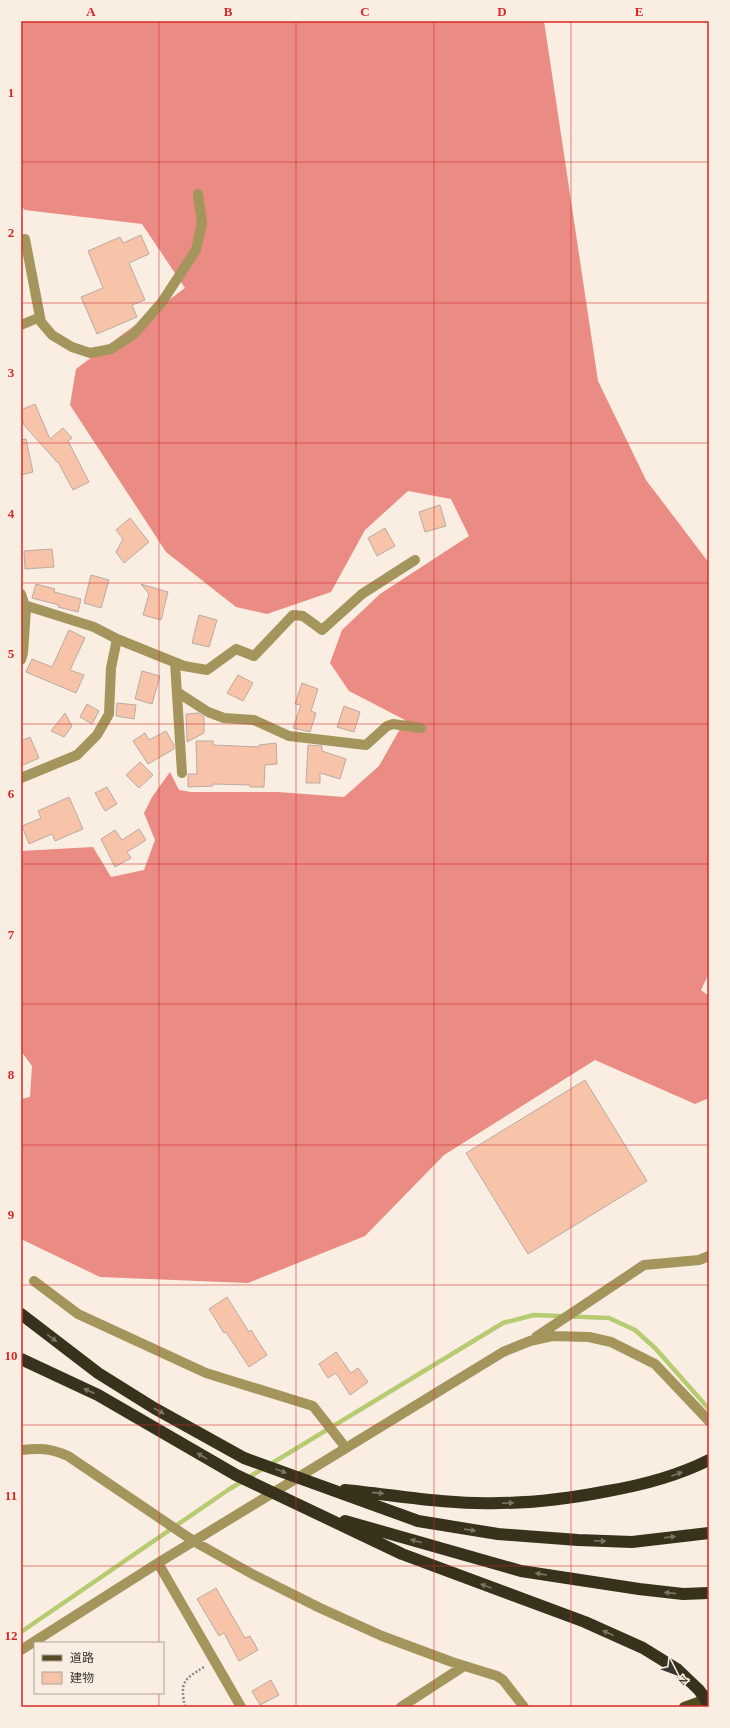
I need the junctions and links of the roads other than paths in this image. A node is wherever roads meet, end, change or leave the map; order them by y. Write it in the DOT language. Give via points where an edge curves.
graph roads {
  1 [pos="198,194"];
  2 [pos="25,239"];
  3 [pos="40,317"];
  4 [pos="21,325"];
  5 [pos="415,560"];
  6 [pos="22,600"];
  7 [pos="117,639"];
  8 [pos="21,660"];
  9 [pos="175,663"];
  10 [pos="177,692"];
  11 [pos="421,728"];
  12 [pos="182,773"];
  13 [pos="21,778"];
  14 [pos="709,1256"];
  15 [pos="34,1281"];
  16 [pos="21,1314"];
  17 [pos="530,1341"];
  18 [pos="21,1359"];
  19 [pos="709,1421"];
  20 [pos="346,1448"];
  21 [pos="21,1450"];
  22 [pos="709,1460"];
  23 [pos="326,1488"];
  24 [pos="314,1512"];
  25 [pos="709,1533"];
  26 [pos="195,1542"];
  27 [pos="158,1563"];
  28 [pos="709,1593"];
  29 [pos="21,1650"];
  30 [pos="464,1666"];
  31 [pos="709,1698"];
  32 [pos="702,1705"];
  33 [pos="241,1707"];
  34 [pos="401,1707"];
  35 [pos="524,1707"];
  36 [pos="684,1707"];
  1 -- 3 [label="street" via="202,223 196,250 162,302 134,334 111,349 90,352 72,347 52,335"];
  2 -- 3 [label="street"];
  3 -- 4 [label="street"];
  5 -- 9 [label="street" via="362,594 322,630 303,616 293,615 254,656 236,649 207,670"];
  6 -- 7 [label="street" via="94,627"];
  6 -- 8 [label="street" via="26,609"];
  7 -- 9 [label="street"];
  7 -- 13 [label="street" via="111,668 109,714 98,735 77,754"];
  9 -- 10 [label="street"];
  10 -- 11 [label="street" via="208,712 224,718 254,720 289,736 366,745 387,726 393,724"];
  10 -- 12 [label="street"];
  14 -- 17 [label="street" via="699,1260 644,1265"];
  15 -- 20 [label="street" via="78,1314 206,1374 313,1406"];
  16 -- 23 [label="highway, one-way" via="98,1373 154,1408 244,1458"];
  17 -- 19 [label="street" via="552,1336 589,1337 630,1350 655,1364"];
  17 -- 20 [label="street" via="503,1352"];
  24 -- 18 [label="highway, one-way" via="236,1475 98,1395"];
  20 -- 26 [label="street"];
  21 -- 26 [label="street" via="40,1448 68,1456"];
  23 -- 22 [label="highway, one-way" via="465,1502 498,1504 540,1501 644,1484"];
  23 -- 25 [label="highway, one-way" via="418,1521 505,1534 632,1542"];
  28 -- 24 [label="highway, one-way" via="683,1594 639,1589 521,1571"];
  32 -- 24 [label="highway, one-way" via="699,1690 677,1669 643,1648 585,1622 402,1554"];
  26 -- 27 [label="street"];
  26 -- 30 [label="street" via="320,1608 382,1636"];
  27 -- 29 [label="street"];
  27 -- 33 [label="street"];
  30 -- 34 [label="street"];
  30 -- 35 [label="street" via="503,1680"];
  31 -- 32 [label="main road"];
  32 -- 36 [label="main road"];
}
